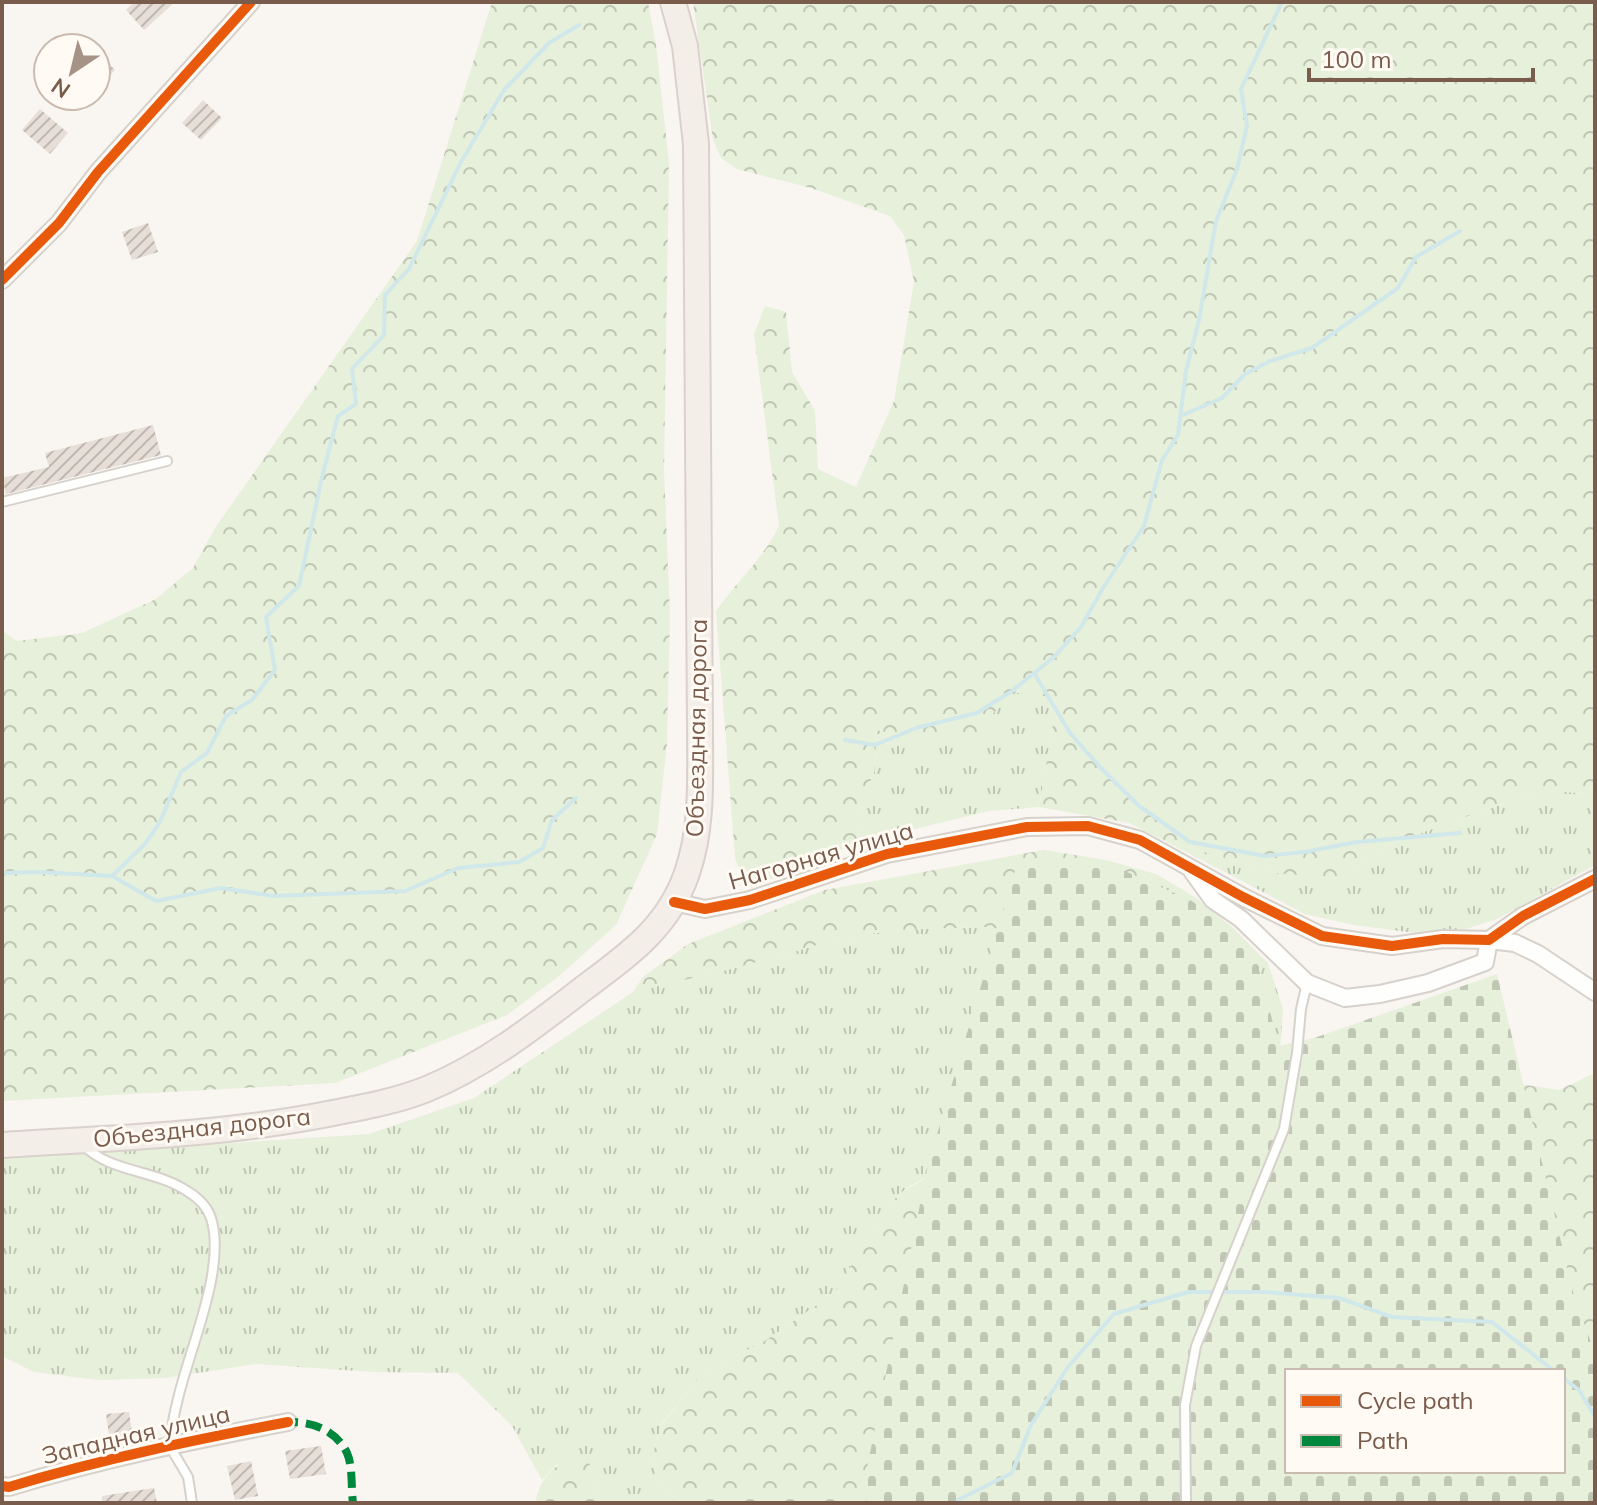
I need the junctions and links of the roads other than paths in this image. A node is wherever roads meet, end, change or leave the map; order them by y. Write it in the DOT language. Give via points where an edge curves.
graph roads {
  1 [pos="251,2"];
  2 [pos="673,2"];
  3 [pos="2,280"];
  4 [pos="167,461"];
  5 [pos="2,502"];
  6 [pos="1187,864"];
  7 [pos="1595,879"];
  8 [pos="674,902"];
  9 [pos="1489,940"];
  10 [pos="1307,983"];
  11 [pos="1595,992"];
  12 [pos="79,1140"];
  13 [pos="2,1145"];
  14 [pos="288,1422"];
  15 [pos="169,1445"];
  16 [pos="6,1492"];
  17 [pos="192,1503"];
  18 [pos="1186,1503"];
  1 -- 3 [label="street" via="118,148 59,223"];
  2 -- 8 [label="main road, Объездная дорога" via="685,46 696,144 700,714 699,823"];
  4 -- 5 [label="lane"];
  6 -- 8 [label="street, Нагорная улица" via="1140,840 1088,826 1027,827 887,854 750,900 705,909"];
  6 -- 9 [label="street, Нагорная улица" via="1322,936 1392,946"];
  6 -- 10 [label="street" via="1213,900 1241,919"];
  7 -- 9 [label="street"];
  8 -- 12 [label="main road, Объездная дорога" via="648,938 550,1015 508,1045 425,1090 296,1120"];
  9 -- 10 [label="street" via="1485,962 1428,983 1345,998"];
  9 -- 11 [label="street" via="1515,943 1538,954"];
  10 -- 18 [label="lane" via="1284,1129 1196,1346 1185,1405"];
  12 -- 13 [label="main road, Объездная дорога"];
  12 -- 15 [label="lane" via="113,1165 172,1181 199,1199 211,1216 211,1278"];
  14 -- 15 [label="street, Западная улица"];
  15 -- 16 [label="street, Западная улица" via="66,1469"];
  15 -- 17 [label="lane" via="188,1477"];
}
